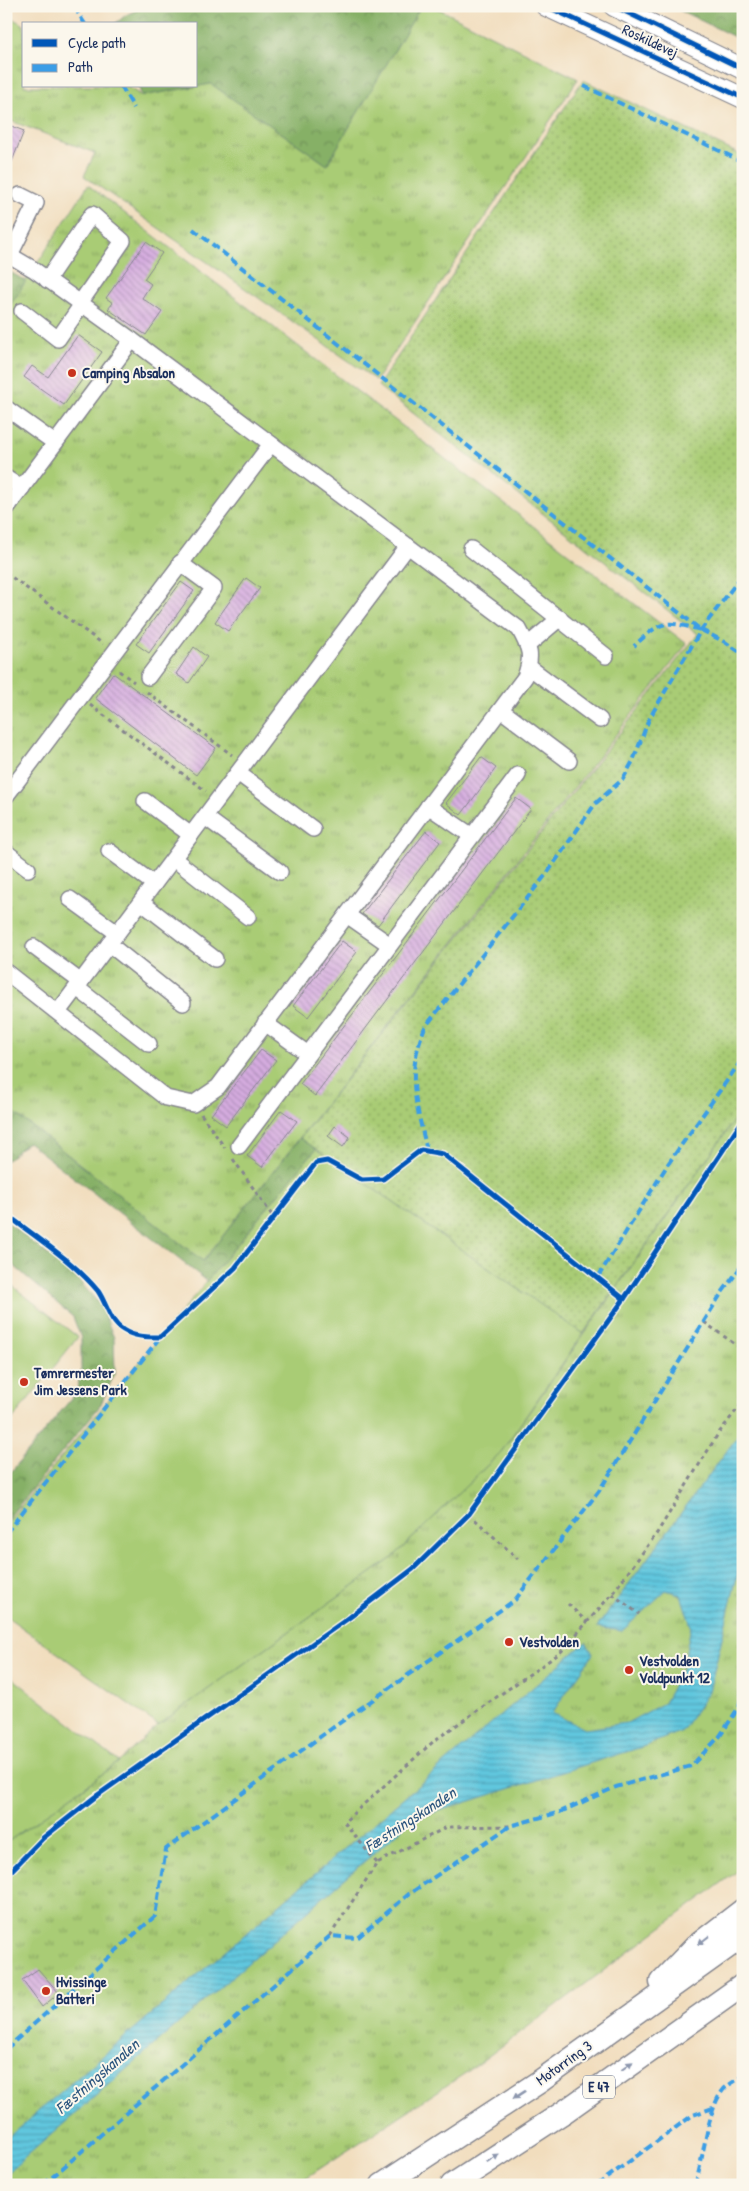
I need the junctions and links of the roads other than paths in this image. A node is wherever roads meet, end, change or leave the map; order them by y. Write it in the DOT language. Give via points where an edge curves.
graph roads {
  1 [pos="546,6"];
  2 [pos="614,6"];
  3 [pos="743,69"];
  4 [pos="743,98"];
  5 [pos="20,195"];
  6 [pos="8,255"];
  7 [pos="47,280"];
  8 [pos="81,303"];
  9 [pos="22,311"];
  10 [pos="132,340"];
  11 [pos="6,408"];
  12 [pos="55,442"];
  13 [pos="271,444"];
  14 [pos="6,478"];
  15 [pos="22,488"];
  16 [pos="6,509"];
  17 [pos="408,546"];
  18 [pos="471,550"];
  19 [pos="180,563"];
  20 [pos="560,618"];
  21 [pos="528,645"];
  22 [pos="606,656"];
  23 [pos="528,667"];
  24 [pos="143,684"];
  25 [pos="501,710"];
  26 [pos="600,720"];
  27 [pos="569,761"];
  28 [pos="241,769"];
  29 [pos="518,775"];
  30 [pos="6,796"];
  31 [pos="146,801"];
  32 [pos="428,806"];
  33 [pos="205,817"];
  34 [pos="313,829"];
  35 [pos="190,835"];
  36 [pos="472,836"];
  37 [pos="109,851"];
  38 [pos="6,852"];
  39 [pos="174,859"];
  40 [pos="28,869"];
  41 [pos="280,872"];
  42 [pos="154,884"];
  43 [pos="70,899"];
  44 [pos="141,902"];
  45 [pos="346,915"];
  46 [pos="248,916"];
  47 [pos="113,939"];
  48 [pos="390,945"];
  49 [pos="34,947"];
  50 [pos="214,959"];
  51 [pos="6,972"];
  52 [pos="79,985"];
  53 [pos="183,1003"];
  54 [pos="58,1012"];
  55 [pos="265,1023"];
  56 [pos="149,1044"];
  57 [pos="308,1054"];
  58 [pos="239,1146"];
  59 [pos="743,1910"];
  60 [pos="743,1936"];
  61 [pos="743,1985"];
  62 [pos="629,2016"];
  63 [pos="382,2185"];
  64 [pos="452,2185"];
  1 -- 4 [label="main road, Roskildevej"];
  2 -- 3 [label="main road, Roskildevej"];
  5 -- 6 [label="lane" via="36,203"];
  6 -- 7 [label="lane"];
  7 -- 8 [label="lane"];
  7 -- 8 [label="lane" via="92,214 123,241"];
  8 -- 9 [label="lane" via="58,339"];
  8 -- 10 [label="lane"];
  10 -- 12 [label="lane"];
  10 -- 13 [label="lane"];
  11 -- 12 [label="lane"];
  12 -- 15 [label="lane"];
  13 -- 17 [label="lane"];
  13 -- 19 [label="lane"];
  14 -- 15 [label="lane"];
  15 -- 16 [label="lane"];
  17 -- 21 [label="lane" via="519,629"];
  17 -- 28 [label="lane"];
  18 -- 20 [label="lane"];
  19 -- 24 [label="lane" via="219,582"];
  19 -- 30 [label="lane"];
  20 -- 21 [label="lane"];
  20 -- 22 [label="lane"];
  21 -- 23 [label="lane" via="531,656"];
  23 -- 25 [label="lane" via="526,677"];
  23 -- 26 [label="lane"];
  25 -- 27 [label="lane"];
  25 -- 32 [label="lane"];
  28 -- 33 [label="lane"];
  28 -- 34 [label="lane"];
  29 -- 36 [label="lane"];
  31 -- 35 [label="lane"];
  32 -- 36 [label="lane"];
  32 -- 45 [label="lane"];
  33 -- 35 [label="lane"];
  33 -- 41 [label="lane"];
  35 -- 39 [label="lane"];
  36 -- 48 [label="lane"];
  37 -- 42 [label="lane"];
  38 -- 40 [label="lane"];
  39 -- 42 [label="lane"];
  39 -- 46 [label="lane"];
  42 -- 44 [label="lane"];
  43 -- 47 [label="lane"];
  44 -- 47 [label="lane"];
  44 -- 50 [label="lane"];
  45 -- 48 [label="lane"];
  45 -- 55 [label="lane"];
  47 -- 52 [label="lane"];
  47 -- 53 [label="lane"];
  48 -- 57 [label="lane"];
  49 -- 52 [label="lane"];
  51 -- 54 [label="lane"];
  52 -- 54 [label="lane"];
  52 -- 56 [label="lane"];
  54 -- 55 [label="lane" via="166,1098 193,1104 218,1087"];
  55 -- 57 [label="lane"];
  57 -- 58 [label="lane"];
  59 -- 62 [label="highway, one-way" via="696,1947"];
  60 -- 62 [label="highway, Motorring 3 / E 47"];
  64 -- 61 [label="highway, E 47, one-way" via="564,2112"];
  62 -- 63 [label="highway, Motorring 3 / E 47, one-way" via="540,2082"];
}
